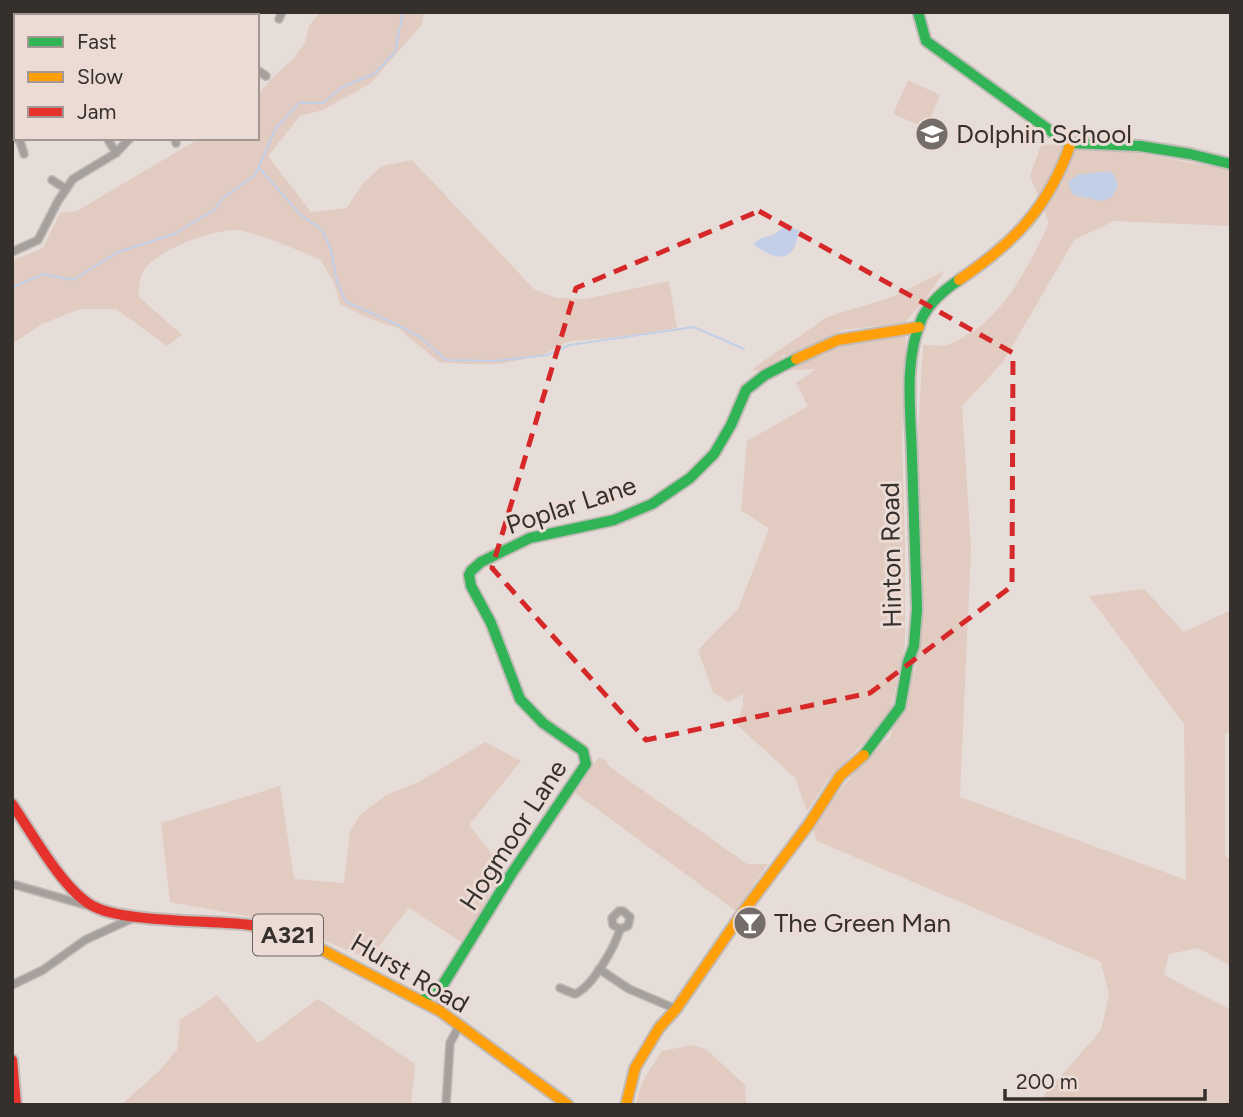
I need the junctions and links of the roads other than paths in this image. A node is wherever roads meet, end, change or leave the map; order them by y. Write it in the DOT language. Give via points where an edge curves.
graph roads {
  1 [pos="918,12"];
  2 [pos="259,71"];
  3 [pos="266,76"];
  4 [pos="16,140"];
  5 [pos="108,140"];
  6 [pos="128,140"];
  7 [pos="1071,143"];
  8 [pos="116,153"];
  9 [pos="24,155"];
  10 [pos="1231,164"];
  11 [pos="52,180"];
  12 [pos="66,189"];
  13 [pos="12,252"];
  14 [pos="919,327"];
  15 [pos="469,575"];
  16 [pos="12,804"];
  17 [pos="12,884"];
  18 [pos="72,889"];
  19 [pos="63,899"];
  20 [pos="92,906"];
  21 [pos="115,913"];
  22 [pos="134,916"];
  23 [pos="115,925"];
  24 [pos="620,929"];
  25 [pos="599,969"];
  26 [pos="444,983"];
  27 [pos="12,985"];
  28 [pos="560,988"];
  29 [pos="422,1001"];
  30 [pos="676,1009"];
  31 [pos="440,1011"];
  32 [pos="459,1026"];
  33 [pos="12,1060"];
  34 [pos="16,1105"];
  35 [pos="446,1105"];
  36 [pos="568,1105"];
  37 [pos="626,1105"];
  1 -- 7 [label="street" via="926,41 1043,128"];
  2 -- 3 [label="street"];
  4 -- 9 [label="street"];
  5 -- 8 [label="street"];
  6 -- 8 [label="street"];
  7 -- 10 [label="street" via="1140,146"];
  7 -- 14 [label="street, Hinton Road" via="1062,172 1041,207 996,254 933,301"];
  8 -- 12 [label="street" via="73,179"];
  11 -- 12 [label="street"];
  12 -- 13 [label="street" via="38,240"];
  14 -- 15 [label="street, Poplar Lane" via="838,340 765,375 746,390 714,454 690,478 652,504 602,523 530,538 481,562"];
  14 -- 30 [label="street, Hinton Road" via="910,386 917,609 900,707 870,750 840,776"];
  15 -- 26 [label="street, Hogmoor Lane" via="520,699 543,723 579,747 587,761"];
  16 -- 18 [label="street, Hurst Road / A321"];
  17 -- 19 [label="street"];
  18 -- 19 [label="street"];
  18 -- 20 [label="street, Hurst Road / A321"];
  19 -- 20 [label="street"];
  20 -- 21 [label="street, Hurst Road / A321"];
  21 -- 22 [label="street, Hurst Road / A321"];
  21 -- 23 [label="street"];
  22 -- 23 [label="street"];
  22 -- 29 [label="street, Hurst Road / A321" via="226,922 277,931"];
  23 -- 27 [label="street"];
  24 -- 25 [label="street"];
  25 -- 28 [label="street" via="579,992"];
  25 -- 30 [label="street" via="629,989"];
  26 -- 29 [label="street, Hogmoor Lane"];
  26 -- 31 [label="street, Hogmoor Lane"];
  29 -- 31 [label="street, Hurst Road / A321"];
  30 -- 37 [label="street, Hinton Road" via="635,1068"];
  31 -- 32 [label="street, Hurst Road / A321"];
  32 -- 35 [label="street" via="450,1043"];
  32 -- 36 [label="street, Hurst Road / A321"];
  33 -- 34 [label="street"];
}
